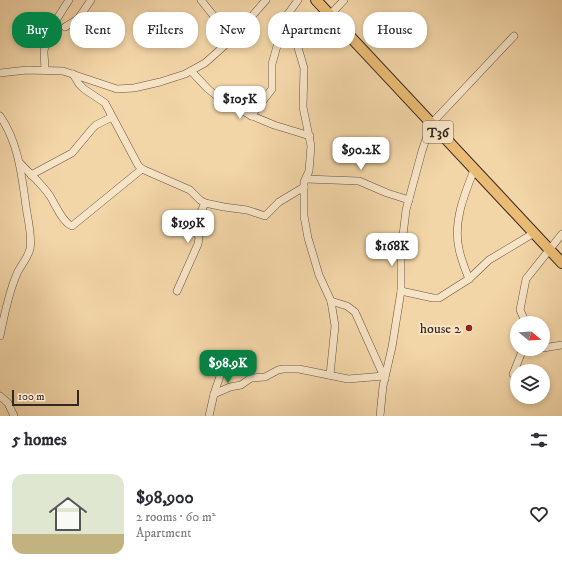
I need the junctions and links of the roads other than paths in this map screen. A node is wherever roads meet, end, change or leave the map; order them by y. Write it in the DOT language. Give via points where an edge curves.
graph roads {
  1 [pos="69,0"];
  2 [pos="91,0"];
  3 [pos="201,0"];
  4 [pos="266,0"];
  5 [pos="298,0"];
  6 [pos="316,0"];
  7 [pos="344,0"];
  8 [pos="211,12"];
  9 [pos="256,12"];
  10 [pos="289,12"];
  11 [pos="327,12"];
  12 [pos="333,12"];
  13 [pos="66,27"];
  14 [pos="514,36"];
  15 [pos="355,42"];
  16 [pos="222,48"];
  17 [pos="276,48"];
  18 [pos="298,48"];
  19 [pos="45,70"];
  20 [pos="191,71"];
  21 [pos="0,73"];
  22 [pos="74,74"];
  23 [pos="0,116"];
  24 [pos="252,116"];
  25 [pos="112,117"];
  26 [pos="431,124"];
  27 [pos="310,136"];
  28 [pos="20,163"];
  29 [pos="142,169"];
  30 [pos="474,170"];
  31 [pos="31,175"];
  32 [pos="306,179"];
  33 [pos="304,187"];
  34 [pos="409,200"];
  35 [pos="205,203"];
  36 [pos="534,233"];
  37 [pos="562,234"];
  38 [pos="550,249"];
  39 [pos="562,263"];
  40 [pos="469,279"];
  41 [pos="177,291"];
  42 [pos="401,291"];
  43 [pos="331,301"];
  44 [pos="523,316"];
  45 [pos="0,336"];
  46 [pos="562,345"];
  47 [pos="550,347"];
  48 [pos="210,357"];
  49 [pos="330,375"];
  50 [pos="384,378"];
  51 [pos="214,394"];
  52 [pos="0,396"];
  53 [pos="14,416"];
  54 [pos="209,416"];
  55 [pos="380,416"];
  1 -- 19 [label="street" via="50,30 44,52"];
  2 -- 13 [label="street" via="78,19"];
  3 -- 8 [label="street"];
  4 -- 9 [label="street"];
  5 -- 10 [label="street"];
  6 -- 11 [label="highway, T36"];
  7 -- 12 [label="street"];
  14 -- 26 [label="street"];
  15 -- 26 [label="highway, T36"];
  16 -- 20 [label="street"];
  17 -- 24 [label="street" via="272,64 272,89"];
  18 -- 27 [label="street" via="304,68 303,107"];
  19 -- 21 [label="street"];
  19 -- 22 [label="street"];
  20 -- 22 [label="street" via="160,82 117,89"];
  20 -- 24 [label="street" via="218,97"];
  22 -- 25 [label="street" via="78,84 105,103"];
  23 -- 28 [label="street"];
  24 -- 27 [label="street"];
  25 -- 29 [label="street"];
  25 -- 31 [label="street" via="96,125 72,153"];
  26 -- 30 [label="highway, T36"];
  26 -- 34 [label="street"];
  27 -- 32 [label="street" via="310,168"];
  28 -- 31 [label="street"];
  28 -- 45 [label="street" via="30,245 27,257 15,277"];
  29 -- 31 [label="street" via="72,226 64,219 47,191"];
  29 -- 35 [label="street" via="190,190"];
  30 -- 36 [label="highway, T36"];
  30 -- 40 [label="street" via="457,232 458,247"];
  32 -- 33 [label="street"];
  32 -- 34 [label="street" via="359,180"];
  33 -- 35 [label="street" via="280,202 265,216 247,210"];
  33 -- 43 [label="street" via="304,216 308,238 319,275"];
  34 -- 42 [label="street" via="401,252"];
  35 -- 41 [label="street" via="195,225 198,244"];
  36 -- 38 [label="highway, T36"];
  36 -- 40 [label="street" via="489,260"];
  37 -- 38 [label="street"];
  38 -- 39 [label="highway, T36"];
  38 -- 44 [label="street" via="526,279 520,310"];
  40 -- 42 [label="street" via="436,299"];
  42 -- 50 [label="street"];
  43 -- 49 [label="street" via="335,326"];
  43 -- 50 [label="street" via="347,306 355,312"];
  46 -- 47 [label="street"];
  48 -- 51 [label="street" via="220,376"];
  49 -- 50 [label="street" via="348,379"];
  49 -- 51 [label="street" via="299,369 283,369 265,377 250,378 241,386 230,386"];
  50 -- 55 [label="street"];
  51 -- 54 [label="street"];
  52 -- 53 [label="street" via="8,403"];
}
